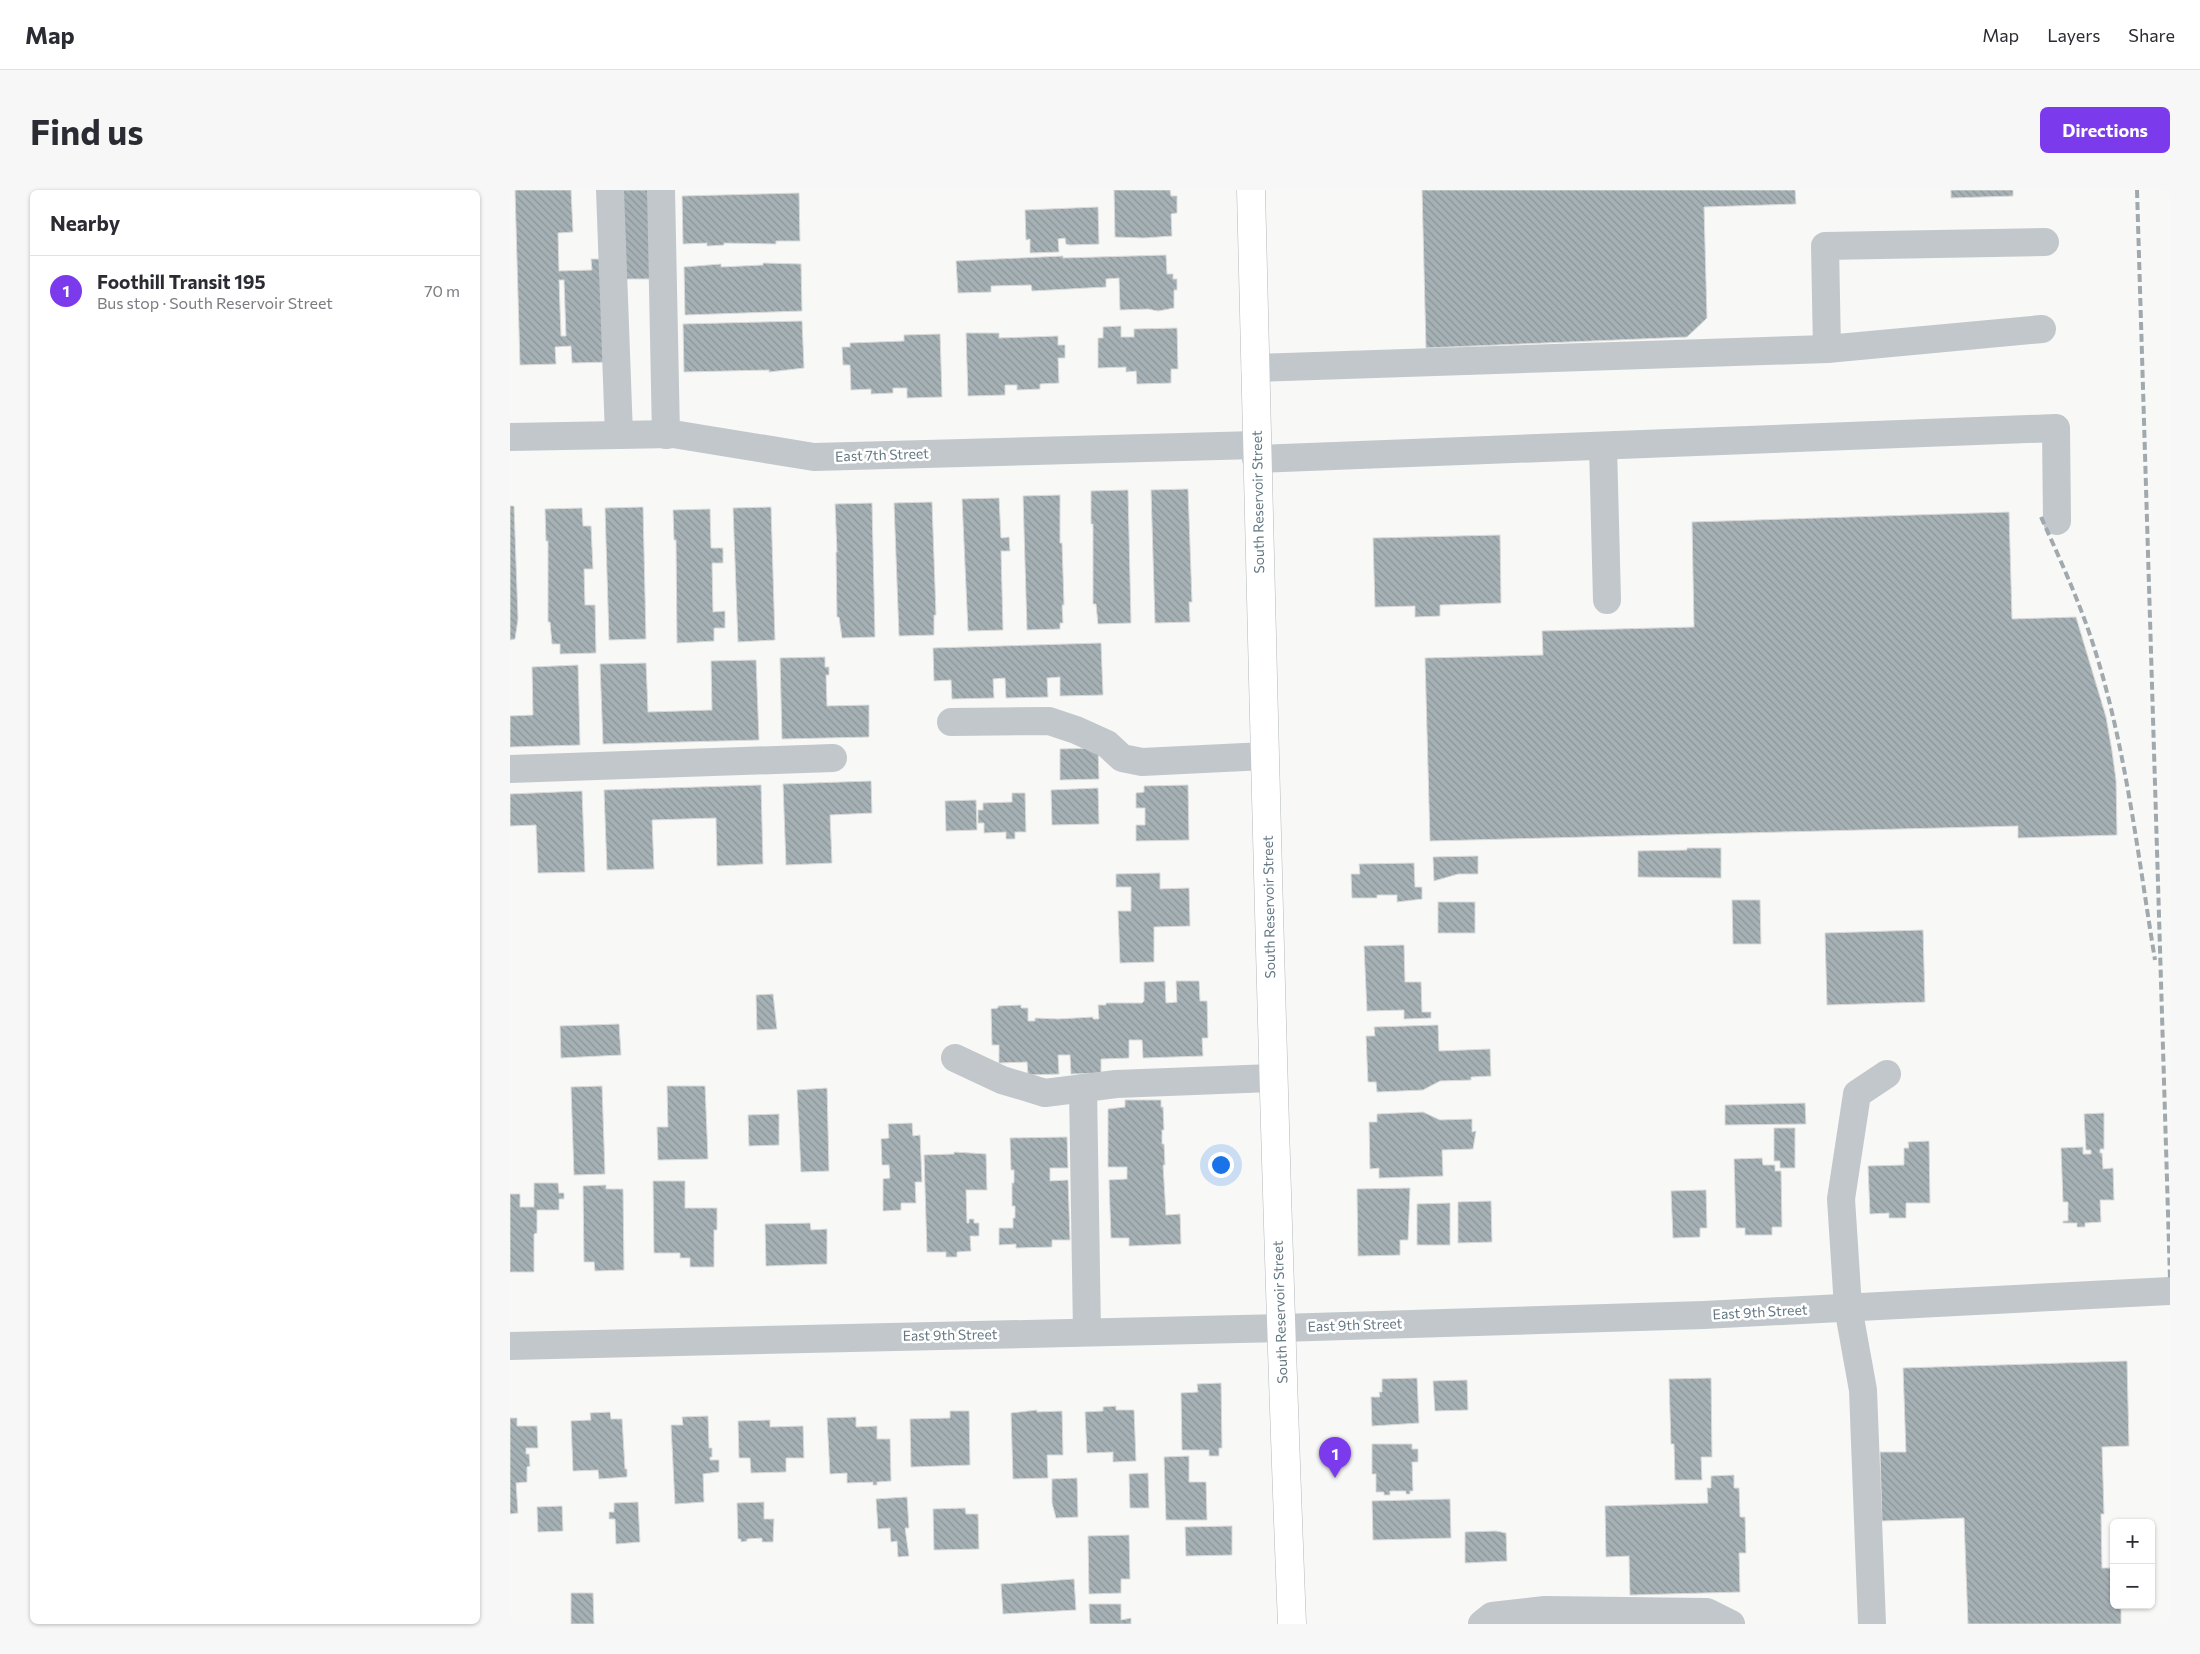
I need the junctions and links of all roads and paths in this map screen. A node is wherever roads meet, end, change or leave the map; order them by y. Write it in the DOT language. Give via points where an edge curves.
graph roads {
  1 [pos="610,190"];
  2 [pos="661,190"];
  3 [pos="1251,190"];
  4 [pos="2045,242"];
  5 [pos="2042,329"];
  6 [pos="1827,349"];
  7 [pos="1255,368"];
  8 [pos="619,435"];
  9 [pos="666,435"];
  10 [pos="510,437"];
  11 [pos="1603,446"];
  12 [pos="1256,452"];
  13 [pos="2057,520"];
  14 [pos="1608,600"];
  15 [pos="951,722"];
  16 [pos="1265,756"];
  17 [pos="833,758"];
  18 [pos="510,769"];
  19 [pos="955,1058"];
  20 [pos="1887,1074"];
  21 [pos="1273,1078"];
  22 [pos="1083,1088"];
  23 [pos="2170,1291"];
  24 [pos="1848,1307"];
  25 [pos="1280,1328"];
  26 [pos="1087,1332"];
  27 [pos="510,1346"];
  28 [pos="1292,1624"];
  29 [pos="1482,1624"];
  30 [pos="1732,1624"];
  31 [pos="1872,1624"];
  1 -- 8 [label="street"];
  2 -- 9 [label="street"];
  3 -- 7 [label="main road, South Reservoir Street"];
  4 -- 6 [label="street" via="1826,246"];
  5 -- 6 [label="street"];
  6 -- 7 [label="street"];
  7 -- 12 [label="main road, South Reservoir Street"];
  8 -- 9 [label="street, East 7th Street"];
  8 -- 10 [label="street, East 7th Street"];
  9 -- 12 [label="street, East 7th Street" via="814,457"];
  11 -- 12 [label="street, East 7th Street"];
  11 -- 13 [label="street, East 7th Street" via="2056,428"];
  11 -- 14 [label="street"];
  12 -- 16 [label="main road, South Reservoir Street"];
  15 -- 16 [label="street" via="1049,721 1107,744 1122,758 1142,762"];
  16 -- 21 [label="main road, South Reservoir Street"];
  17 -- 18 [label="street"];
  19 -- 22 [label="street" via="1002,1080 1045,1093"];
  20 -- 24 [label="street" via="1857,1094 1841,1199"];
  21 -- 22 [label="street"];
  21 -- 25 [label="main road, South Reservoir Street"];
  22 -- 26 [label="street"];
  23 -- 24 [label="street, East 9th Street"];
  24 -- 25 [label="street, East 9th Street"];
  24 -- 31 [label="street" via="1863,1390"];
  25 -- 26 [label="street, East 9th Street"];
  25 -- 28 [label="main road, South Reservoir Street"];
  26 -- 27 [label="street, East 9th Street"];
  29 -- 30 [label="street" via="1492,1616 1545,1610 1623,1610 1707,1612"];
}
